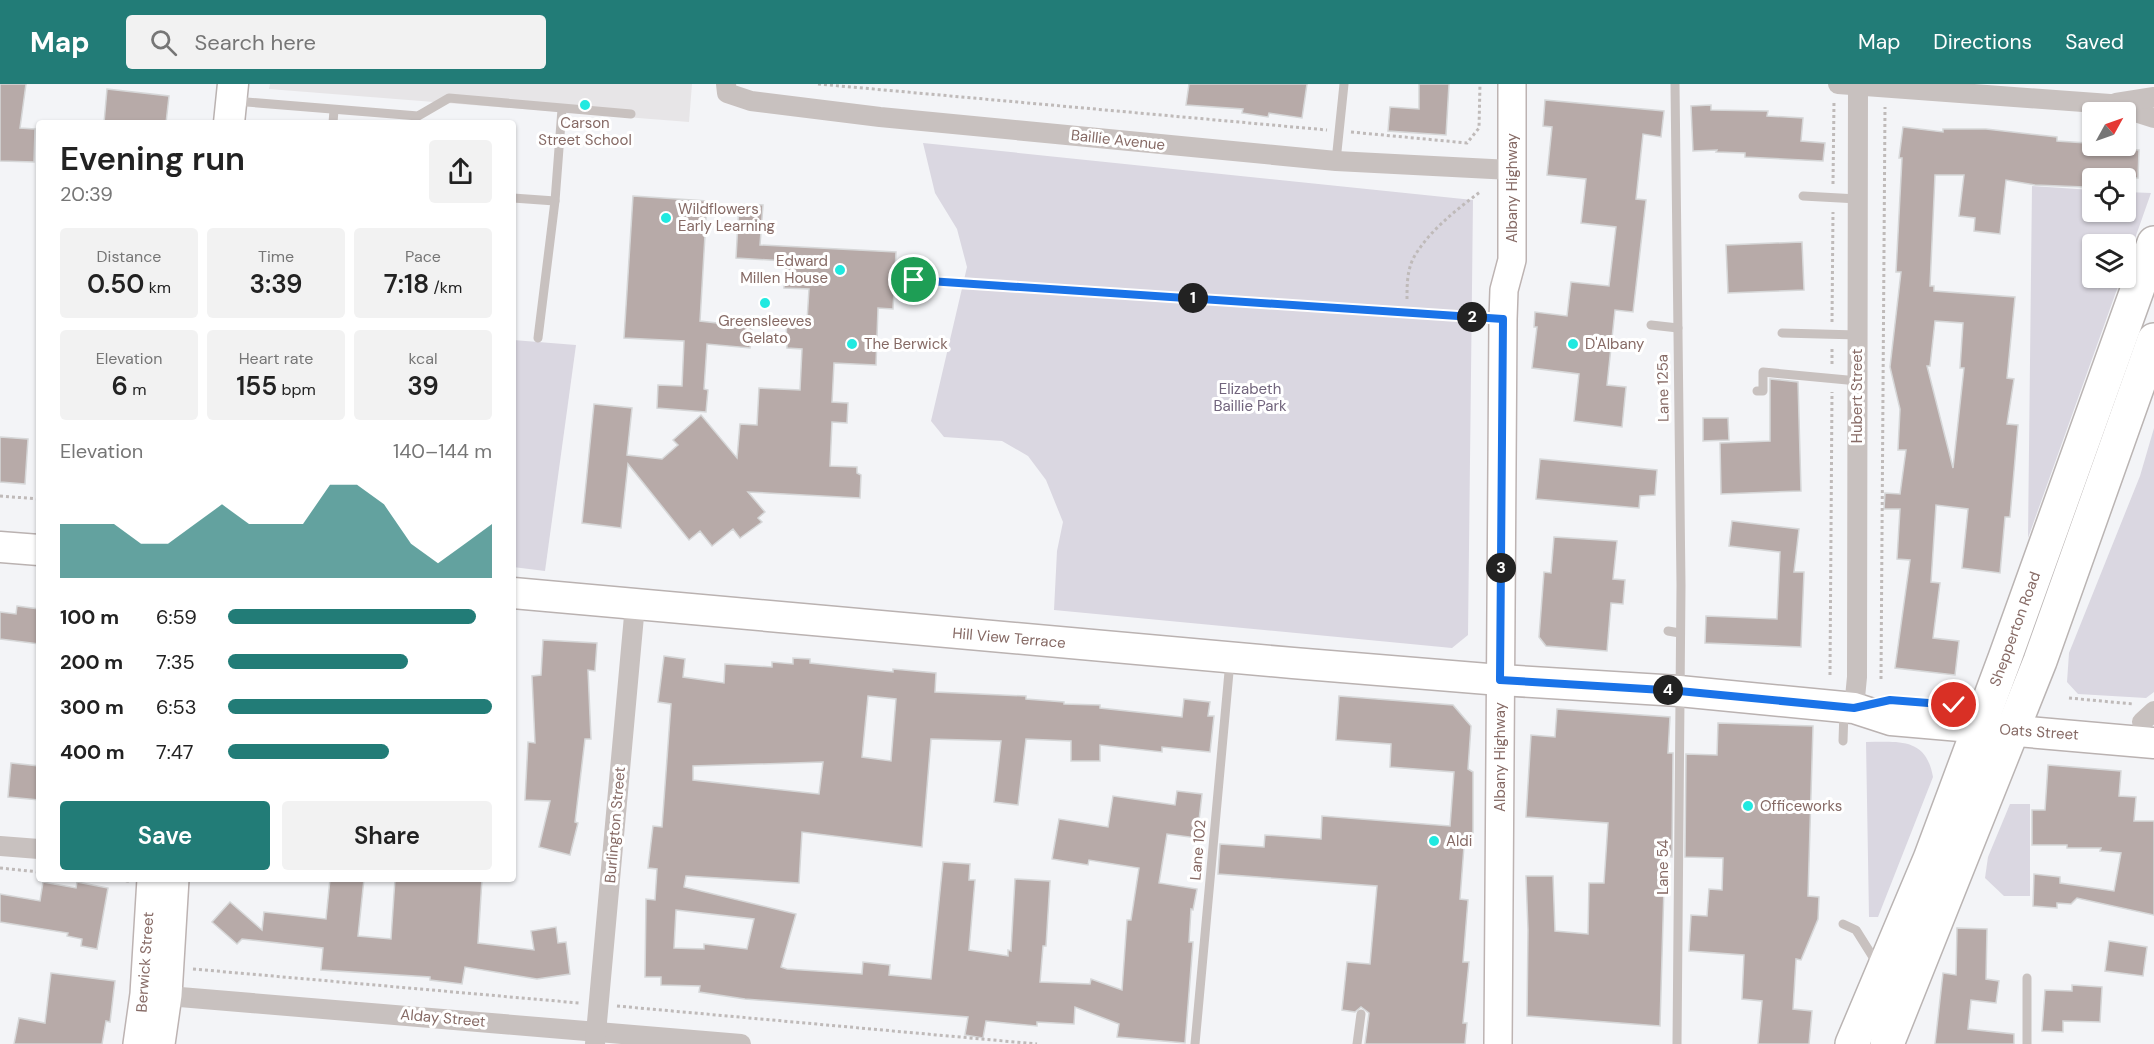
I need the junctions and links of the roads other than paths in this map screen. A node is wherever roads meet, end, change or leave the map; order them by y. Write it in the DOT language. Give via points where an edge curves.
graph roads {
  1 [pos="1344,84"];
  2 [pos="1496,84"];
  3 [pos="1512,84"];
  4 [pos="1675,84"];
  5 [pos="1838,84"];
  6 [pos="1858,85"];
  7 [pos="727,89"];
  8 [pos="2154,97"];
  9 [pos="2082,102"];
  10 [pos="2123,102"];
  11 [pos="231,103"];
  12 [pos="562,108"];
  13 [pos="334,110"];
  14 [pos="2136,112"];
  15 [pos="631,114"];
  16 [pos="2154,118"];
  17 [pos="333,120"];
  18 [pos="1335,160"];
  19 [pos="1504,169"];
  20 [pos="1803,196"];
  21 [pos="516,198"];
  22 [pos="1858,199"];
  23 [pos="555,201"];
  24 [pos="2154,243"];
  25 [pos="914,280"];
  26 [pos="1503,319"];
  27 [pos="1651,325"];
  28 [pos="1678,328"];
  29 [pos="1782,333"];
  30 [pos="1857,336"];
  31 [pos="538,338"];
  32 [pos="2154,340"];
  33 [pos="1858,381"];
  34 [pos="1757,391"];
  35 [pos="0,547"];
  36 [pos="36,550"];
  37 [pos="516,595"];
  38 [pos="635,605"];
  39 [pos="1668,631"];
  40 [pos="1680,633"];
  41 [pos="1230,658"];
  42 [pos="1500,680"];
  43 [pos="1679,691"];
  44 [pos="1849,707"];
  45 [pos="1982,717"];
  46 [pos="2017,720"];
  47 [pos="2149,721"];
  48 [pos="1843,741"];
  49 [pos="0,846"];
  50 [pos="36,849"];
  51 [pos="151,882"];
  52 [pos="175,882"];
  53 [pos="1843,924"];
  54 [pos="1882,972"];
  55 [pos="2027,978"];
  56 [pos="156,995"];
  57 [pos="1360,1014"];
  58 [pos="596,1037"];
  59 [pos="137,1044"];
  60 [pos="161,1044"];
  61 [pos="741,1044"];
  62 [pos="1195,1044"];
  63 [pos="1357,1044"];
  64 [pos="1498,1044"];
  65 [pos="1677,1044"];
  66 [pos="1852,1044"];
  67 [pos="1887,1044"];
  68 [pos="2027,1044"];
  1 -- 18 [label="lane"];
  2 -- 19 [label="main road, Albany Highway"];
  3 -- 19 [label="main road, Albany Highway"];
  4 -- 28 [label="lane, Lane 125a"];
  5 -- 6 [label="street"];
  6 -- 9 [label="street"];
  6 -- 22 [label="street, Hubert Street"];
  7 -- 18 [label="street, Baillie Avenue" via="751,101 880,117"];
  8 -- 10 [label="street"];
  11 -- 13 [label="lane"];
  12 -- 13 [label="lane" via="449,98 418,117"];
  12 -- 15 [label="lane"];
  12 -- 23 [label="lane"];
  13 -- 17 [label="lane"];
  14 -- 16 [label="street"];
  18 -- 19 [label="street, Baillie Avenue"];
  19 -- 26 [label="main road, Albany Highway" via="1512,260 1504,290"];
  20 -- 22 [label="lane"];
  21 -- 23 [label="lane"];
  22 -- 30 [label="street, Hubert Street"];
  23 -- 31 [label="lane"];
  24 -- 45 [label="highway, Shepperton Road"];
  25 -- 26 [label="lane"];
  26 -- 42 [label="main road, Albany Highway"];
  27 -- 28 [label="lane"];
  28 -- 40 [label="lane, Lane 125a"];
  29 -- 30 [label="lane"];
  30 -- 33 [label="street, Hubert Street"];
  32 -- 46 [label="highway"];
  33 -- 34 [label="lane" via="1763,372 1763,391"];
  33 -- 44 [label="street, Hubert Street" via="1857,665"];
  35 -- 36 [label="main road"];
  37 -- 38 [label="main road, Hill View Terrace"];
  38 -- 41 [label="main road, Hill View Terrace"];
  38 -- 58 [label="street, Burlington Street"];
  39 -- 40 [label="lane"];
  40 -- 43 [label="lane, Lane 125a"];
  41 -- 42 [label="main road, Hill View Terrace"];
  41 -- 62 [label="lane, Lane 102"];
  42 -- 43 [label="main road, Oats Street"];
  42 -- 64 [label="main road, Albany Highway"];
  43 -- 44 [label="main road, Oats Street"];
  43 -- 65 [label="lane, Lane 54"];
  44 -- 45 [label="main road, Oats Street" via="1891,720"];
  44 -- 48 [label="lane"];
  45 -- 46 [label="main road, Oats Street"];
  45 -- 54 [label="highway, Shepperton Road" via="1930,859"];
  46 -- 47 [label="main road, Oats Street"];
  46 -- 67 [label="highway"];
  49 -- 50 [label="street"];
  51 -- 56 [label="main road, Berwick Street"];
  52 -- 56 [label="main road, Berwick Street"];
  53 -- 54 [label="lane" via="1856,930"];
  54 -- 66 [label="highway, Shepperton Road"];
  55 -- 68 [label="lane"];
  56 -- 58 [label="street, Alday Street"];
  56 -- 59 [label="main road, Berwick Street"];
  56 -- 60 [label="main road, Berwick Street"];
  57 -- 63 [label="lane"];
  58 -- 61 [label="street, Alday Street"];
}
